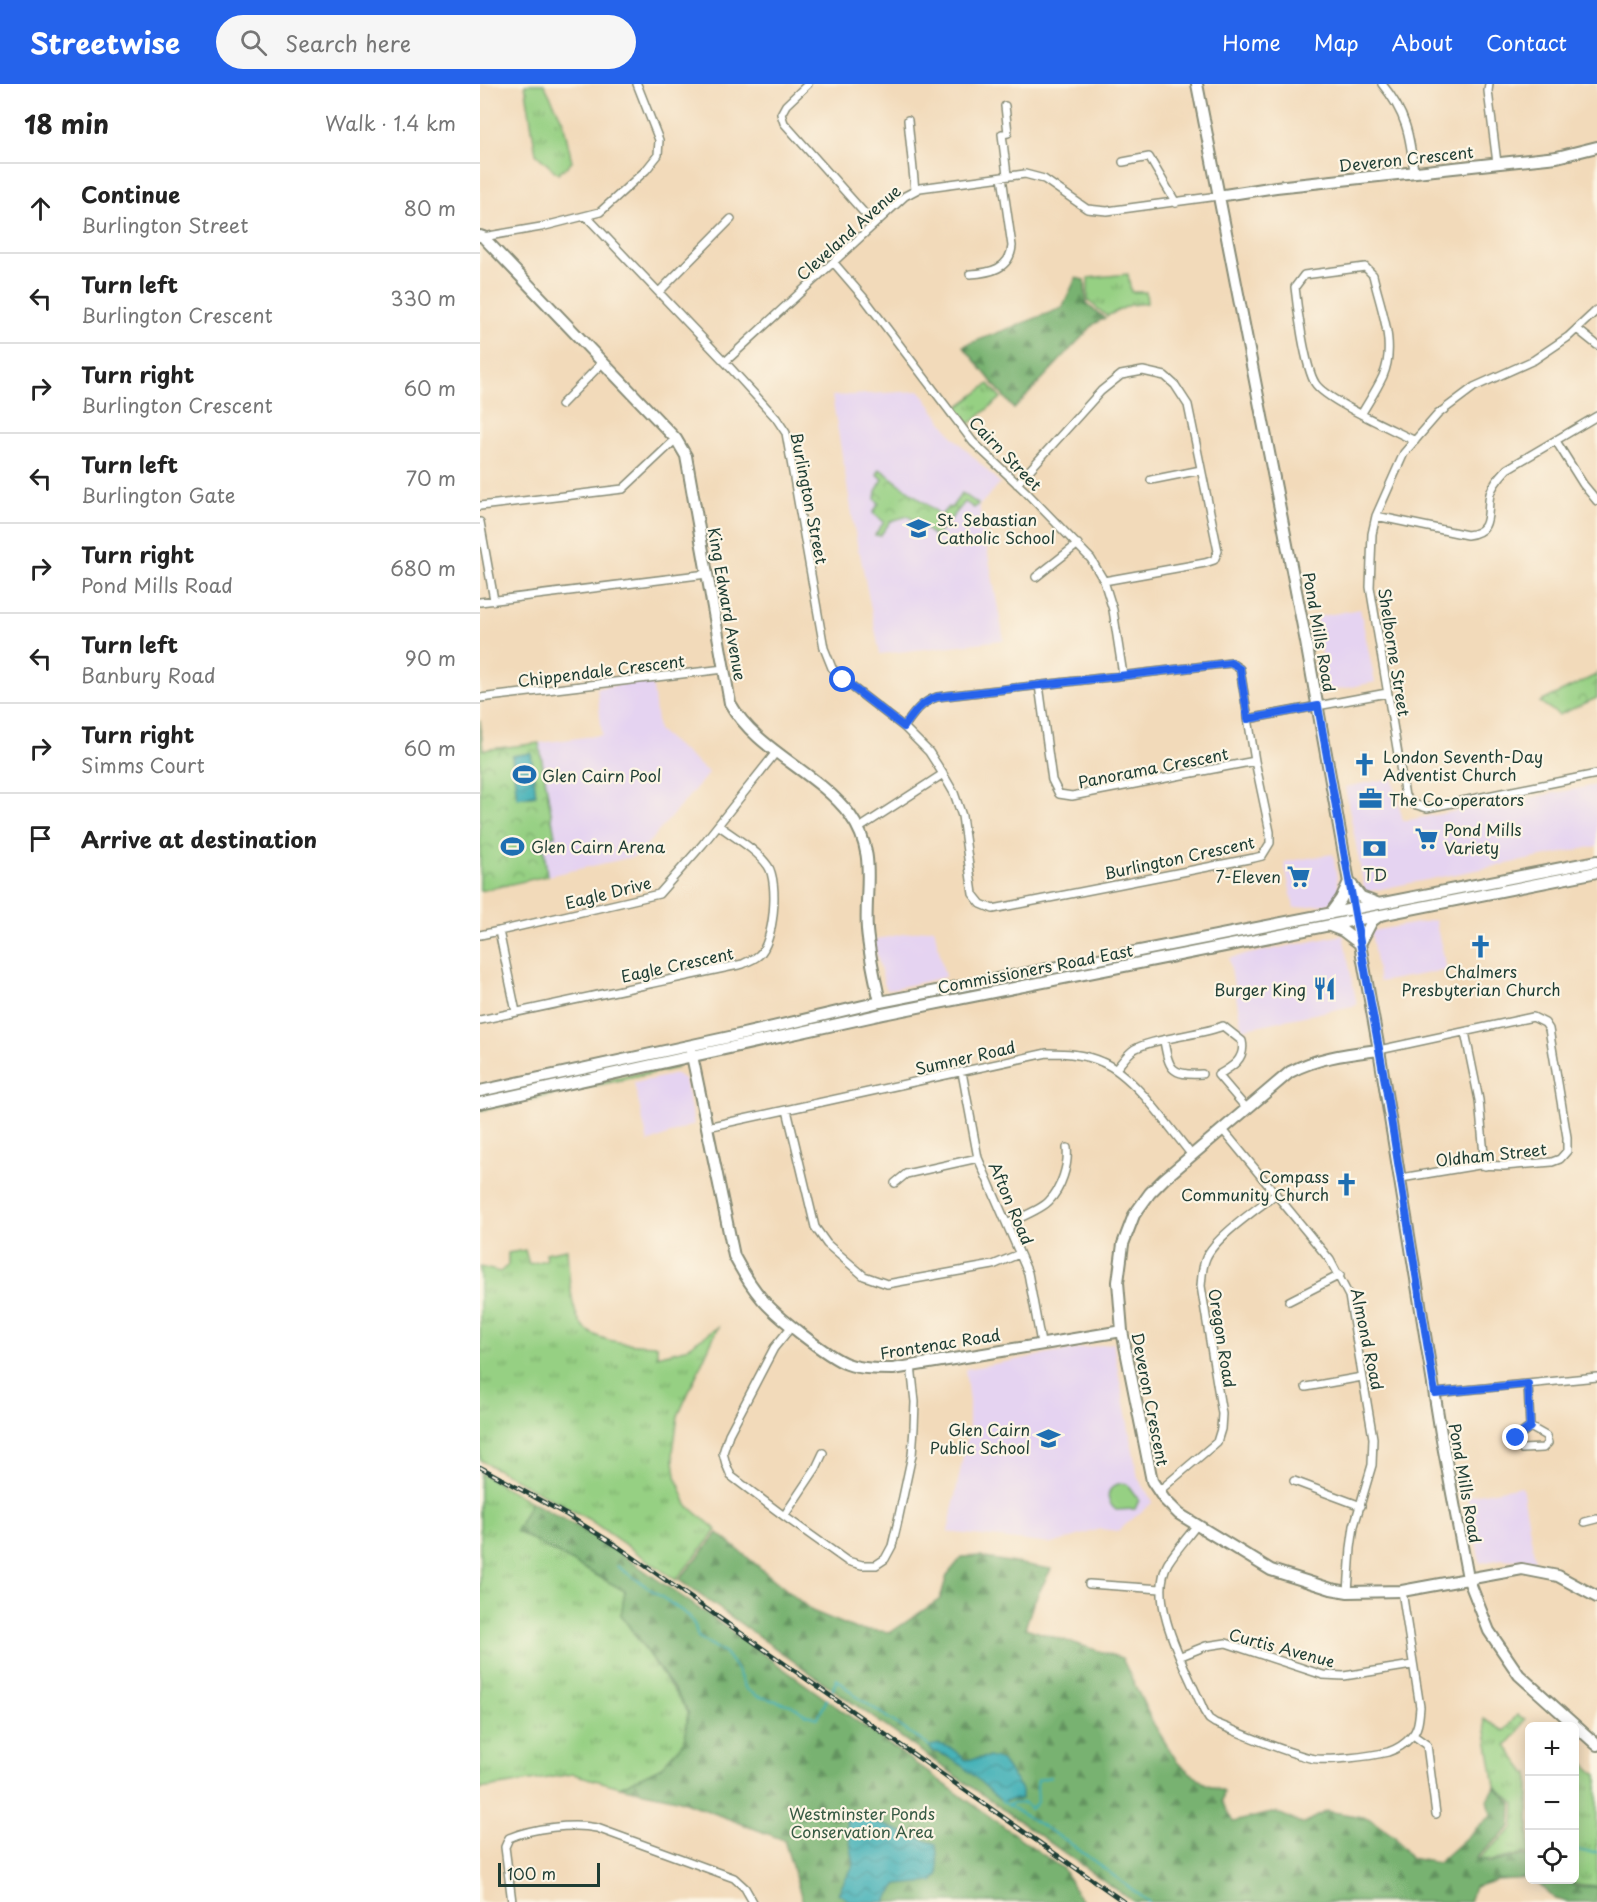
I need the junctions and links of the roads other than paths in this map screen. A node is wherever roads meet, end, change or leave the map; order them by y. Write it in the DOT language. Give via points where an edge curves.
graph roads {
  1 [pos="637,84"];
  2 [pos="808,84"];
  3 [pos="1197,84"];
  4 [pos="1382,84"];
  5 [pos="1489,84"];
  6 [pos="1005,106"];
  7 [pos="908,120"];
  8 [pos="1597,147"];
  9 [pos="1123,162"];
  10 [pos="1497,164"];
  11 [pos="1414,172"];
  12 [pos="1004,176"];
  13 [pos="915,190"];
  14 [pos="1218,196"];
  15 [pos="1176,203"];
  16 [pos="586,216"];
  17 [pos="731,219"];
  18 [pos="874,224"];
  19 [pos="482,237"];
  20 [pos="834,263"];
  21 [pos="970,274"];
  22 [pos="659,292"];
  23 [pos="1597,310"];
  24 [pos="1577,329"];
  25 [pos="1597,345"];
  26 [pos="603,362"];
  27 [pos="725,362"];
  28 [pos="561,405"];
  29 [pos="1362,413"];
  30 [pos="1597,416"];
  31 [pos="676,439"];
  32 [pos="1415,441"];
  33 [pos="1556,441"];
  34 [pos="1201,470"];
  35 [pos="1151,480"];
  36 [pos="1017,483"];
  37 [pos="1597,501"];
  38 [pos="480,506"];
  39 [pos="1376,516"];
  40 [pos="480,522"];
  41 [pos="1078,544"];
  42 [pos="707,574"];
  43 [pos="1036,577"];
  44 [pos="1104,581"];
  45 [pos="494,600"];
  46 [pos="480,602"];
  47 [pos="724,669"];
  48 [pos="1123,675"];
  49 [pos="1039,685"];
  50 [pos="1387,693"];
  51 [pos="480,698"];
  52 [pos="1318,706"];
  53 [pos="1248,719"];
  54 [pos="904,727"];
  55 [pos="777,751"];
  56 [pos="1255,761"];
  57 [pos="943,774"];
  58 [pos="1597,774"];
  59 [pos="718,825"];
  60 [pos="858,830"];
  61 [pos="1597,861"];
  62 [pos="1597,872"];
  63 [pos="1349,882"];
  64 [pos="1387,903"];
  65 [pos="993,909"];
  66 [pos="1330,914"];
  67 [pos="1355,915"];
  68 [pos="1380,915"];
  69 [pos="1325,926"];
  70 [pos="499,931"];
  71 [pos="480,935"];
  72 [pos="1360,944"];
  73 [pos="880,1002"];
  74 [pos="516,1012"];
  75 [pos="883,1014"];
  76 [pos="480,1020"];
  77 [pos="1465,1032"];
  78 [pos="1164,1041"];
  79 [pos="1379,1050"];
  80 [pos="691,1051"];
  81 [pos="1116,1069"];
  82 [pos="962,1072"];
  83 [pos="1202,1074"];
  84 [pos="480,1091"];
  85 [pos="480,1103"];
  86 [pos="1247,1109"];
  87 [pos="787,1110"];
  88 [pos="707,1127"];
  89 [pos="1223,1130"];
  90 [pos="1067,1148"];
  91 [pos="1191,1154"];
  92 [pos="978,1158"];
  93 [pos="1485,1166"];
  94 [pos="1401,1178"];
  95 [pos="895,1183"];
  96 [pos="1276,1194"];
  97 [pos="1007,1224"];
  98 [pos="1019,1254"];
  99 [pos="1340,1275"];
  100 [pos="1289,1301"];
  101 [pos="792,1326"];
  102 [pos="1122,1330"];
  103 [pos="1041,1343"];
  104 [pos="910,1365"];
  105 [pos="1362,1377"];
  106 [pos="1597,1377"];
  107 [pos="1528,1384"];
  108 [pos="1306,1387"];
  109 [pos="1435,1393"];
  110 [pos="1530,1427"];
  111 [pos="823,1453"];
  112 [pos="1294,1481"];
  113 [pos="1159,1491"];
  114 [pos="1361,1506"];
  115 [pos="784,1515"];
  116 [pos="1597,1519"];
  117 [pos="1585,1522"];
  118 [pos="1196,1526"];
  119 [pos="1468,1578"];
  120 [pos="1089,1584"];
  121 [pos="1161,1589"];
  122 [pos="1402,1591"];
  123 [pos="1348,1592"];
  124 [pos="1597,1597"];
  125 [pos="1181,1656"];
  126 [pos="1412,1665"];
  127 [pos="1413,1735"];
  128 [pos="1597,1745"];
  129 [pos="1436,1814"];
  130 [pos="512,1902"];
  131 [pos="753,1902"];
  1 -- 16 [label="street" via="659,140 658,155 600,212"];
  2 -- 18 [label="street" via="786,105 784,123"];
  3 -- 14 [label="main road, Pond Mills Road"];
  4 -- 11 [label="street" via="1395,100 1410,136"];
  5 -- 10 [label="street"];
  6 -- 12 [label="street" via="1008,134 1002,134"];
  7 -- 13 [label="street"];
  8 -- 10 [label="main road, Deveron Crescent" via="1557,157"];
  9 -- 15 [label="street" via="1149,157"];
  10 -- 11 [label="main road, Deveron Crescent"];
  11 -- 14 [label="main road, Deveron Crescent"];
  12 -- 13 [label="street, Cleveland Avenue"];
  12 -- 15 [label="street, Cleveland Avenue" via="1025,174 1044,179 1087,209 1107,211"];
  12 -- 21 [label="street" via="1011,256 1002,266 984,274"];
  13 -- 18 [label="street, Cleveland Avenue"];
  14 -- 15 [label="street, Cleveland Avenue"];
  14 -- 52 [label="main road, Pond Mills Road"];
  16 -- 19 [label="street"];
  16 -- 22 [label="street, Burlington Street"];
  17 -- 22 [label="street"];
  18 -- 20 [label="street, Cleveland Avenue"];
  19 -- 26 [label="main road, King Edward Avenue"];
  20 -- 27 [label="street, Cleveland Avenue"];
  20 -- 36 [label="street, Cairn Street" via="973,442"];
  22 -- 27 [label="street, Burlington Street"];
  23 -- 24 [label="street, Shelborne Street"];
  24 -- 25 [label="street"];
  24 -- 32 [label="street, Shelborne Street" via="1534,360 1474,387 1438,414"];
  26 -- 28 [label="street"];
  26 -- 31 [label="main road, King Edward Avenue"];
  27 -- 54 [label="street, Burlington Street" via="786,433 824,648 832,668"];
  29 -- 29 [label="street" via="1328,396 1315,383 1295,287 1304,274 1365,267 1373,274 1389,343 1383,376"];
  29 -- 32 [label="street"];
  30 -- 33 [label="street"];
  31 -- 38 [label="street" via="623,489"];
  31 -- 42 [label="main road, King Edward Avenue" via="686,456"];
  32 -- 39 [label="street, Shelborne Street" via="1404,453"];
  33 -- 37 [label="street"];
  33 -- 39 [label="street" via="1507,469 1496,482 1489,516 1478,534"];
  34 -- 35 [label="street"];
  34 -- 36 [label="street" via="1188,405 1165,376 1143,371 1121,375 1101,391"];
  34 -- 44 [label="street" via="1217,537 1214,560"];
  36 -- 41 [label="street, Cairn Street"];
  39 -- 50 [label="street, Shelborne Street" via="1370,587"];
  40 -- 45 [label="street"];
  41 -- 43 [label="street"];
  41 -- 44 [label="street, Cairn Street"];
  42 -- 45 [label="street"];
  42 -- 47 [label="main road, King Edward Avenue"];
  44 -- 48 [label="street, Cairn Street" via="1113,610"];
  45 -- 46 [label="street"];
  47 -- 51 [label="street, Chippendale Crescent"];
  47 -- 55 [label="main road, King Edward Avenue" via="730,703 739,719"];
  48 -- 49 [label="street, Burlington Crescent"];
  48 -- 53 [label="street, Burlington Crescent" via="1231,663 1240,669"];
  49 -- 54 [label="street, Burlington Crescent" via="937,697 916,709"];
  49 -- 56 [label="street, Panorama Crescent" via="1052,780 1059,794 1072,796"];
  50 -- 52 [label="street"];
  50 -- 58 [label="street, Shelborne Street" via="1405,795 1413,804 1427,808"];
  52 -- 53 [label="street"];
  52 -- 63 [label="main road, Pond Mills Road"];
  53 -- 56 [label="street, Burlington Crescent"];
  54 -- 57 [label="street, Burlington Street" via="929,752"];
  55 -- 59 [label="street, Eagle Drive"];
  55 -- 60 [label="main road, King Edward Avenue" via="828,791"];
  56 -- 65 [label="street, Burlington Crescent" via="1270,832 1270,843 1262,856"];
  57 -- 60 [label="street"];
  57 -- 65 [label="street, Burlington Street" via="962,816 973,894 981,904"];
  59 -- 70 [label="street, Eagle Drive" via="659,894"];
  59 -- 74 [label="street, Eagle Crescent" via="770,868 774,886 772,922 760,955 743,964"];
  60 -- 73 [label="main road, King Edward Avenue" via="869,874 867,929"];
  61 -- 64 [label="main road, Commissioners Road East"];
  62 -- 68 [label="main road, Commissioners Road East"];
  63 -- 64 [label="main road" via="1369,902"];
  63 -- 66 [label="main road"];
  63 -- 67 [label="main road, Pond Mills Road"];
  64 -- 67 [label="main road, Commissioners Road East"];
  66 -- 67 [label="main road, Commissioners Road East"];
  66 -- 73 [label="main road, Commissioners Road East"];
  67 -- 68 [label="main road, Commissioners Road East"];
  67 -- 69 [label="main road, Commissioners Road East"];
  67 -- 72 [label="main road, Pond Mills Road"];
  68 -- 72 [label="main road" via="1372,921"];
  69 -- 72 [label="main road" via="1343,931"];
  69 -- 75 [label="main road, Commissioners Road East"];
  70 -- 71 [label="street, Eagle Drive"];
  70 -- 74 [label="street"];
  72 -- 79 [label="main road, Pond Mills Road"];
  73 -- 75 [label="street"];
  73 -- 80 [label="main road, Commissioners Road East"];
  74 -- 76 [label="street, Eagle Crescent"];
  75 -- 80 [label="main road, Commissioners Road East"];
  77 -- 79 [label="street, Oldham Street"];
  77 -- 93 [label="street" via="1479,1100"];
  77 -- 93 [label="street, Oldham Street" via="1533,1017 1545,1023 1568,1137 1567,1151 1552,1162"];
  78 -- 81 [label="street" via="1133,1050"];
  78 -- 83 [label="street" via="1173,1070 1183,1075"];
  78 -- 86 [label="street" via="1223,1026 1242,1041 1244,1047 1235,1066 1218,1075"];
  79 -- 86 [label="main road, Deveron Crescent" via="1305,1064"];
  79 -- 94 [label="main road, Pond Mills Road"];
  80 -- 84 [label="main road, Commissioners Road East"];
  80 -- 85 [label="main road, Commissioners Road East"];
  80 -- 88 [label="main road, Frontenac Road"];
  81 -- 82 [label="street, Sumner Road" via="1086,1056 1047,1053"];
  81 -- 91 [label="street, Sumner Road"];
  82 -- 87 [label="street, Sumner Road"];
  82 -- 92 [label="street, Afton Road"];
  86 -- 89 [label="main road, Deveron Crescent"];
  87 -- 88 [label="street, Sumner Road"];
  87 -- 98 [label="street" via="815,1227 826,1244 864,1276 887,1284 984,1267"];
  88 -- 101 [label="main road, Frontenac Road" via="734,1257 764,1301"];
  89 -- 91 [label="main road, Deveron Crescent"];
  89 -- 96 [label="street, Almond Road"];
  90 -- 97 [label="street" via="1068,1159 1049,1202"];
  91 -- 102 [label="main road, Deveron Crescent" via="1150,1193 1134,1215 1119,1261"];
  92 -- 95 [label="street" via="906,1174"];
  92 -- 97 [label="street, Afton Road"];
  93 -- 94 [label="street, Oldham Street"];
  94 -- 109 [label="main road, Pond Mills Road"];
  96 -- 99 [label="street, Almond Road"];
  96 -- 113 [label="street, Oregon Road" via="1219,1240 1207,1255 1201,1286 1222,1414 1221,1429 1217,1442"];
  97 -- 98 [label="street, Afton Road"];
  98 -- 103 [label="street, Afton Road" via="1028,1273"];
  99 -- 100 [label="street"];
  99 -- 105 [label="street, Almond Road" via="1349,1296"];
  101 -- 104 [label="main road, Frontenac Road" via="847,1364 893,1369"];
  101 -- 115 [label="street" via="760,1373 723,1453 731,1476"];
  102 -- 103 [label="main road, Frontenac Road"];
  102 -- 113 [label="main road, Deveron Crescent" via="1152,1481"];
  103 -- 104 [label="main road, Frontenac Road"];
  104 -- 115 [label="street" via="915,1402 912,1455 892,1546 885,1559 876,1565 847,1561"];
  105 -- 108 [label="street"];
  105 -- 114 [label="street, Almond Road" via="1373,1438 1372,1465"];
  106 -- 107 [label="street"];
  107 -- 109 [label="street"];
  107 -- 110 [label="street"];
  109 -- 119 [label="main road, Pond Mills Road"];
  110 -- 110 [label="street" via="1516,1438 1516,1445 1522,1449 1543,1448 1548,1443 1546,1436"];
  111 -- 115 [label="street"];
  112 -- 114 [label="street"];
  113 -- 118 [label="main road, Deveron Crescent"];
  114 -- 123 [label="street, Almond Road" via="1354,1526"];
  116 -- 117 [label="street"];
  118 -- 121 [label="street" via="1168,1563"];
  118 -- 123 [label="main road, Deveron Crescent" via="1271,1570"];
  119 -- 122 [label="main road, Deveron Crescent"];
  119 -- 124 [label="main road, Deveron Crescent" via="1522,1569 1558,1576"];
  119 -- 128 [label="main road, Pond Mills Road" via="1489,1631 1519,1675"];
  120 -- 121 [label="street"];
  121 -- 125 [label="street" via="1167,1622"];
  122 -- 123 [label="main road, Deveron Crescent"];
  122 -- 126 [label="street"];
  125 -- 126 [label="street, Curtis Avenue" via="1226,1643 1323,1675 1344,1676"];
  125 -- 127 [label="street" via="1209,1719 1292,1753 1330,1760 1389,1752"];
  126 -- 127 [label="street" via="1420,1707"];
  127 -- 129 [label="street" via="1427,1745"];
  130 -- 131 [label="street" via="505,1847 509,1838 581,1825 734,1878"];
}
